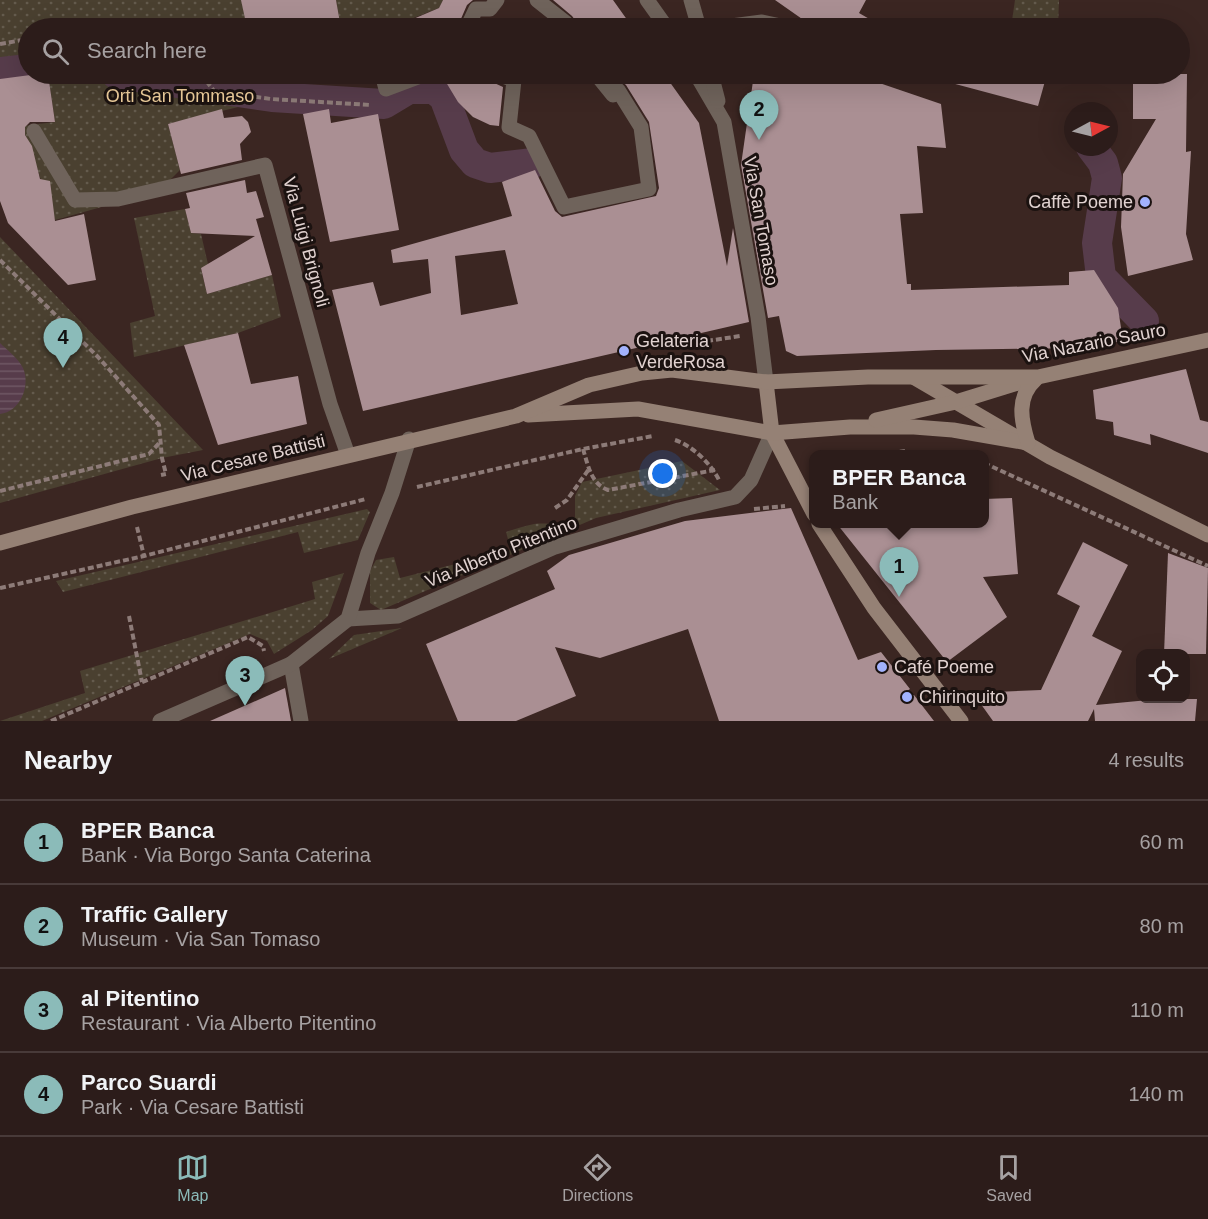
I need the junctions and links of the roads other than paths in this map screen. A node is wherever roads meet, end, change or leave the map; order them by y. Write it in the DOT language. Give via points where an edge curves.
graph roads {
  1 [pos="496,0"];
  2 [pos="537,0"];
  3 [pos="647,0"];
  4 [pos="692,0"];
  5 [pos="472,18"];
  6 [pos="560,18"];
  7 [pos="660,18"];
  8 [pos="696,18"];
  9 [pos="385,84"];
  10 [pos="400,84"];
  11 [pos="514,84"];
  12 [pos="604,84"];
  13 [pos="702,84"];
  14 [pos="714,84"];
  15 [pos="724,122"];
  16 [pos="34,131"];
  17 [pos="1208,340"];
  18 [pos="1038,377"];
  19 [pos="915,378"];
  20 [pos="766,382"];
  21 [pos="956,402"];
  22 [pos="516,416"];
  23 [pos="850,427"];
  24 [pos="772,433"];
  25 [pos="409,440"];
  26 [pos="1028,443"];
  27 [pos="348,455"];
  28 [pos="809,506"];
  29 [pos="822,528"];
  30 [pos="1208,535"];
  31 [pos="0,543"];
  32 [pos="348,619"];
  33 [pos="291,664"];
  34 [pos="160,721"];
  35 [pos="301,721"];
  36 [pos="961,721"];
  1 -- 5 [label="street" via="490,9 476,9"];
  2 -- 6 [label="street"];
  3 -- 7 [label="street"];
  4 -- 8 [label="street"];
  9 -- 10 [label="street" via="387,89"];
  11 -- 12 [label="street" via="509,127 529,136 564,207 649,189 641,127 618,90 613,95"];
  13 -- 15 [label="street, Via San Tomaso"];
  14 -- 15 [label="street"];
  15 -- 20 [label="street, Via San Tomaso"];
  16 -- 27 [label="street, Via Luigi Brignoli" via="75,200 117,199 265,165 330,404"];
  17 -- 18 [label="street, Via Nazario Sauro"];
  18 -- 19 [label="street, Via Nazario Sauro"];
  18 -- 21 [label="street"];
  18 -- 26 [label="street" via="1023,395 1022,417"];
  19 -- 20 [label="street, Via Nazario Sauro"];
  19 -- 21 [label="street"];
  20 -- 22 [label="street, Via Cesare Battisti" via="672,370 642,373 590,385"];
  20 -- 24 [label="street"];
  21 -- 23 [label="street"];
  21 -- 26 [label="street"];
  22 -- 24 [label="street, Via Cesare Battisti" via="638,409"];
  22 -- 25 [label="street, Via Cesare Battisti"];
  23 -- 24 [label="street, Via Cesare Battisti"];
  23 -- 26 [label="street" via="953,430"];
  24 -- 28 [label="street"];
  24 -- 32 [label="street, Via Alberto Pitentino" via="752,480 735,497 555,547 398,616"];
  25 -- 27 [label="street, Via Cesare Battisti"];
  25 -- 32 [label="street"];
  26 -- 30 [label="street"];
  27 -- 31 [label="street, Via Cesare Battisti"];
  29 -- 36 [label="street" via="874,608"];
  32 -- 33 [label="street"];
  33 -- 34 [label="street"];
  33 -- 35 [label="street"];
}
